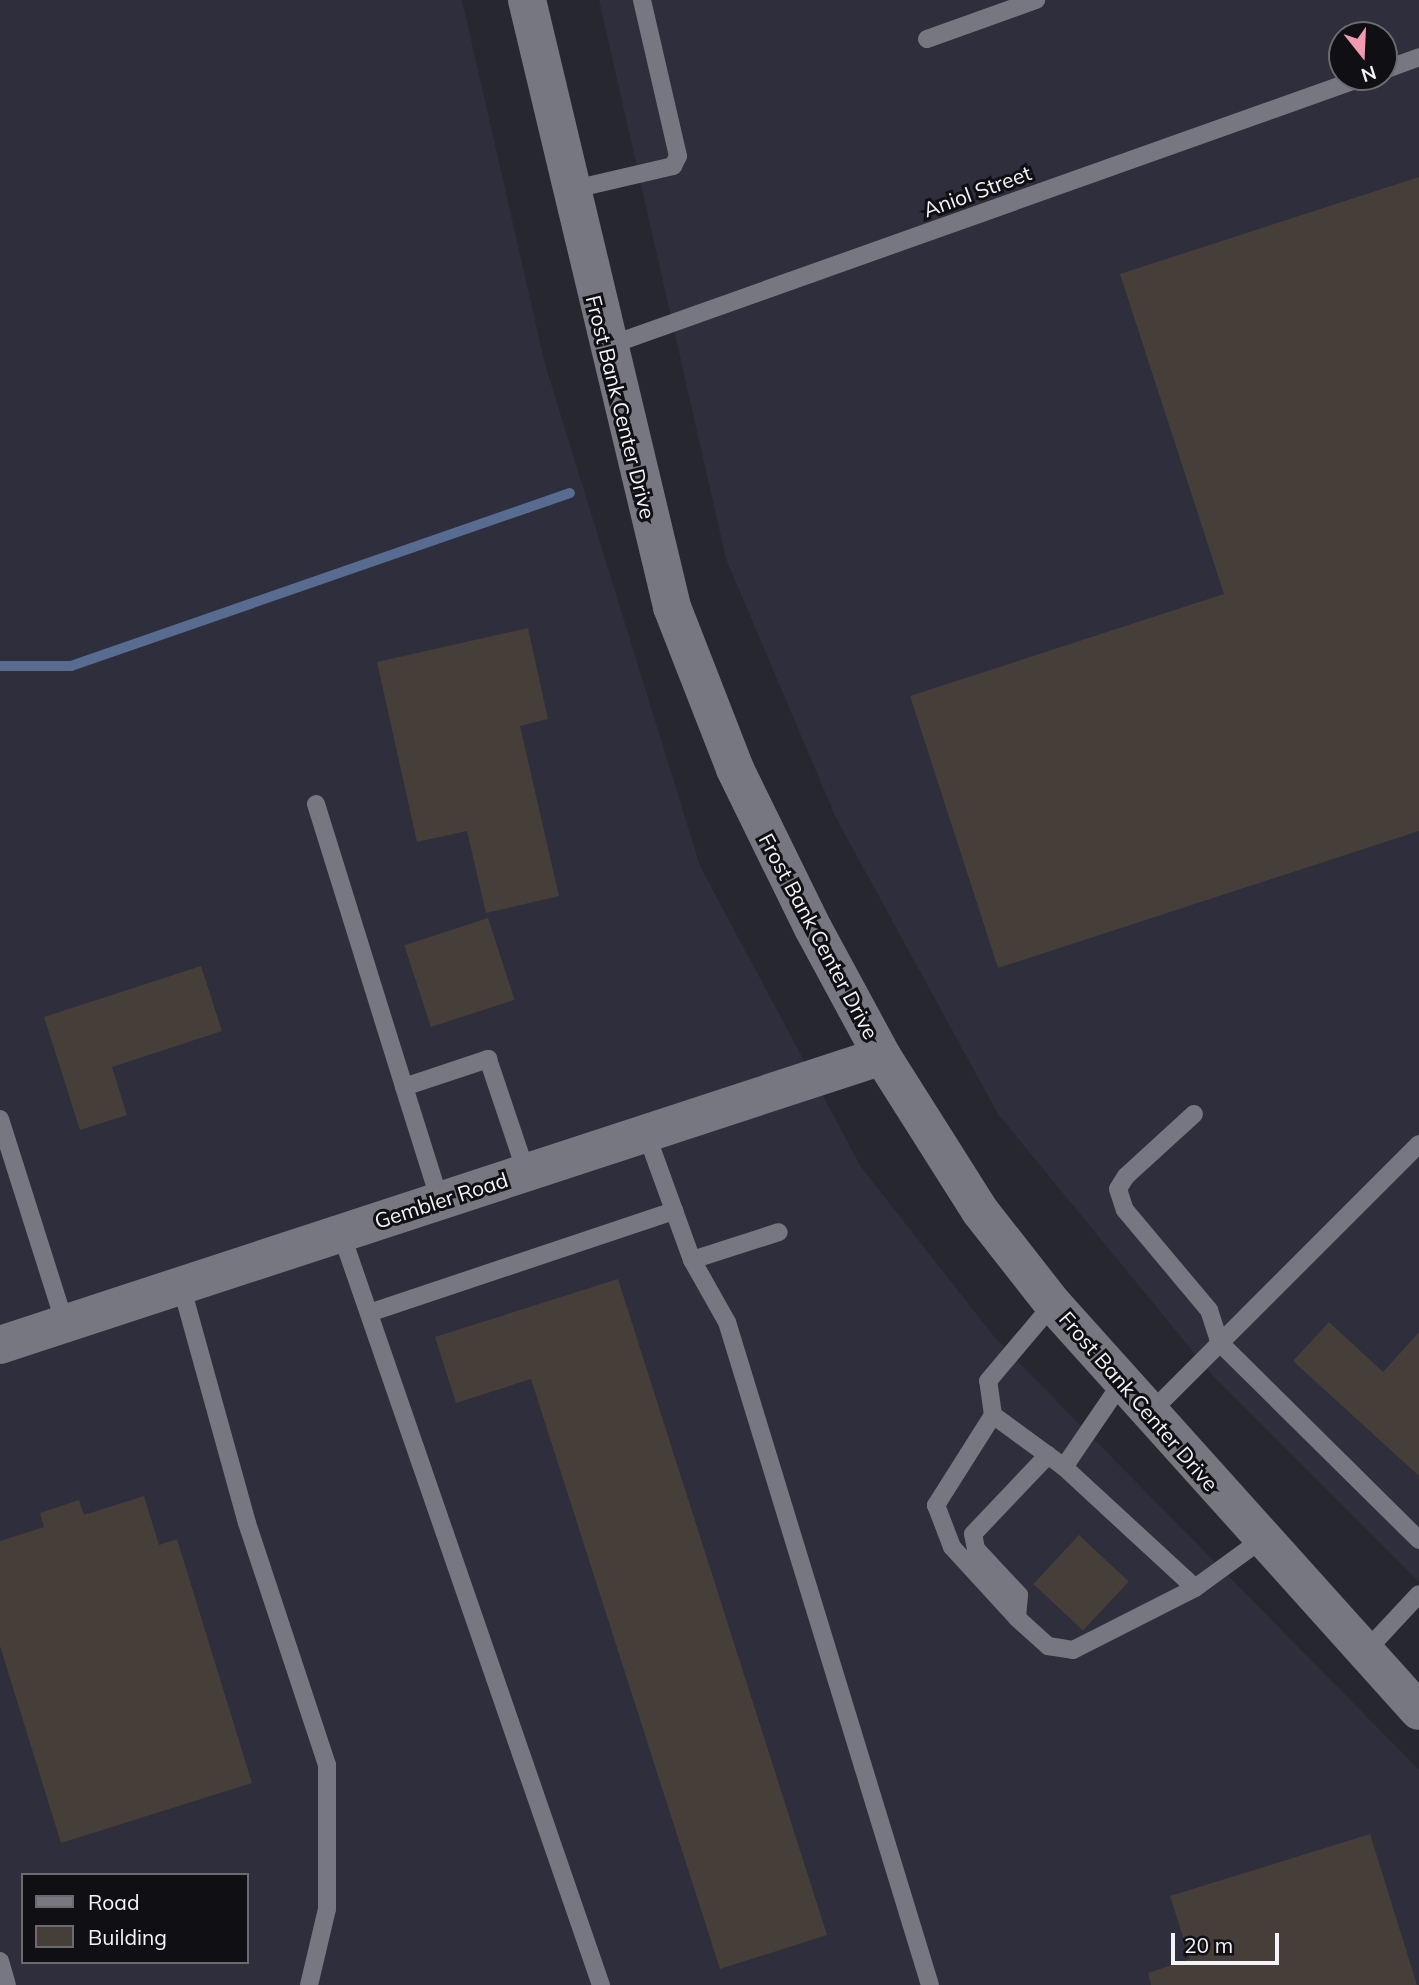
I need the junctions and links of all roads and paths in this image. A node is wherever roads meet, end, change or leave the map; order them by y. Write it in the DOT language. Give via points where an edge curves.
graph roads {
  1 [pos="527,0"];
  2 [pos="642,0"];
  3 [pos="1036,0"];
  4 [pos="927,39"];
  5 [pos="1419,57"];
  6 [pos="1398,65"];
  7 [pos="1328,90"];
  8 [pos="569,190"];
  9 [pos="605,347"];
  10 [pos="316,804"];
  11 [pos="882,1056"];
  12 [pos="404,1087"];
  13 [pos="1194,1114"];
  14 [pos="0,1119"];
  15 [pos="646,1133"];
  16 [pos="1419,1144"];
  17 [pos="526,1172"];
  18 [pos="440,1201"];
  19 [pos="674,1211"];
  20 [pos="779,1232"];
  21 [pos="341,1233"];
  22 [pos="692,1260"];
  23 [pos="181,1285"];
  24 [pos="1053,1304"];
  25 [pos="369,1313"];
  26 [pos="65,1324"];
  27 [pos="1220,1343"];
  28 [pos="0,1345"];
  29 [pos="1122,1382"];
  30 [pos="1149,1414"];
  31 [pos="993,1415"];
  32 [pos="1048,1455"];
  33 [pos="1064,1467"];
  34 [pos="1261,1540"];
  35 [pos="1419,1541"];
  36 [pos="1195,1588"];
  37 [pos="1419,1594"];
  38 [pos="1017,1618"];
  39 [pos="1366,1653"];
  40 [pos="1419,1711"];
  41 [pos="0,1961"];
  42 [pos="7,1985"];
  43 [pos="309,1985"];
  44 [pos="601,1985"];
  45 [pos="930,1985"];
  1 -- 8 [label="main road, Frost Bank Center Drive"];
  2 -- 8 [label="lane" via="678,156 673,166"];
  3 -- 4 [label="lane"];
  5 -- 6 [label="lane"];
  7 -- 9 [label="lane, Aniol Street"];
  8 -- 9 [label="main road, Frost Bank Center Drive"];
  9 -- 11 [label="main road, Frost Bank Center Drive" via="672,607 705,696 771,846"];
  10 -- 12 [label="lane"];
  11 -- 15 [label="main road, Gembler Road"];
  11 -- 24 [label="main road, Frost Bank Center Drive" via="981,1211"];
  12 -- 17 [label="lane" via="488,1059"];
  12 -- 18 [label="lane"];
  13 -- 27 [label="lane" via="1118,1189 1125,1210 1209,1310"];
  14 -- 26 [label="lane"];
  15 -- 17 [label="main road, Gembler Road"];
  15 -- 19 [label="lane"];
  16 -- 27 [label="lane"];
  17 -- 18 [label="main road, Gembler Road"];
  18 -- 21 [label="main road, Gembler Road"];
  19 -- 22 [label="lane"];
  19 -- 25 [label="lane"];
  20 -- 22 [label="lane"];
  21 -- 23 [label="main road, Gembler Road"];
  21 -- 25 [label="lane"];
  22 -- 45 [label="lane" via="727,1322"];
  23 -- 26 [label="main road, Gembler Road"];
  23 -- 43 [label="lane" via="247,1523 327,1765 327,1909"];
  24 -- 29 [label="main road, Frost Bank Center Drive"];
  24 -- 31 [label="lane" via="988,1381"];
  25 -- 44 [label="lane"];
  26 -- 28 [label="main road, Gembler Road"];
  27 -- 30 [label="lane"];
  27 -- 35 [label="lane"];
  29 -- 30 [label="main road, Frost Bank Center Drive"];
  29 -- 33 [label="lane"];
  30 -- 34 [label="main road, Frost Bank Center Drive"];
  31 -- 32 [label="lane"];
  31 -- 38 [label="lane" via="936,1505 952,1547"];
  32 -- 33 [label="lane"];
  32 -- 38 [label="lane" via="973,1534 976,1549 1019,1595"];
  33 -- 36 [label="lane"];
  34 -- 36 [label="lane"];
  34 -- 39 [label="main road, Frost Bank Center Drive"];
  36 -- 38 [label="lane" via="1073,1650 1048,1646"];
  37 -- 39 [label="lane"];
  39 -- 40 [label="main road, Frost Bank Center Drive"];
  41 -- 42 [label="lane"];
}
